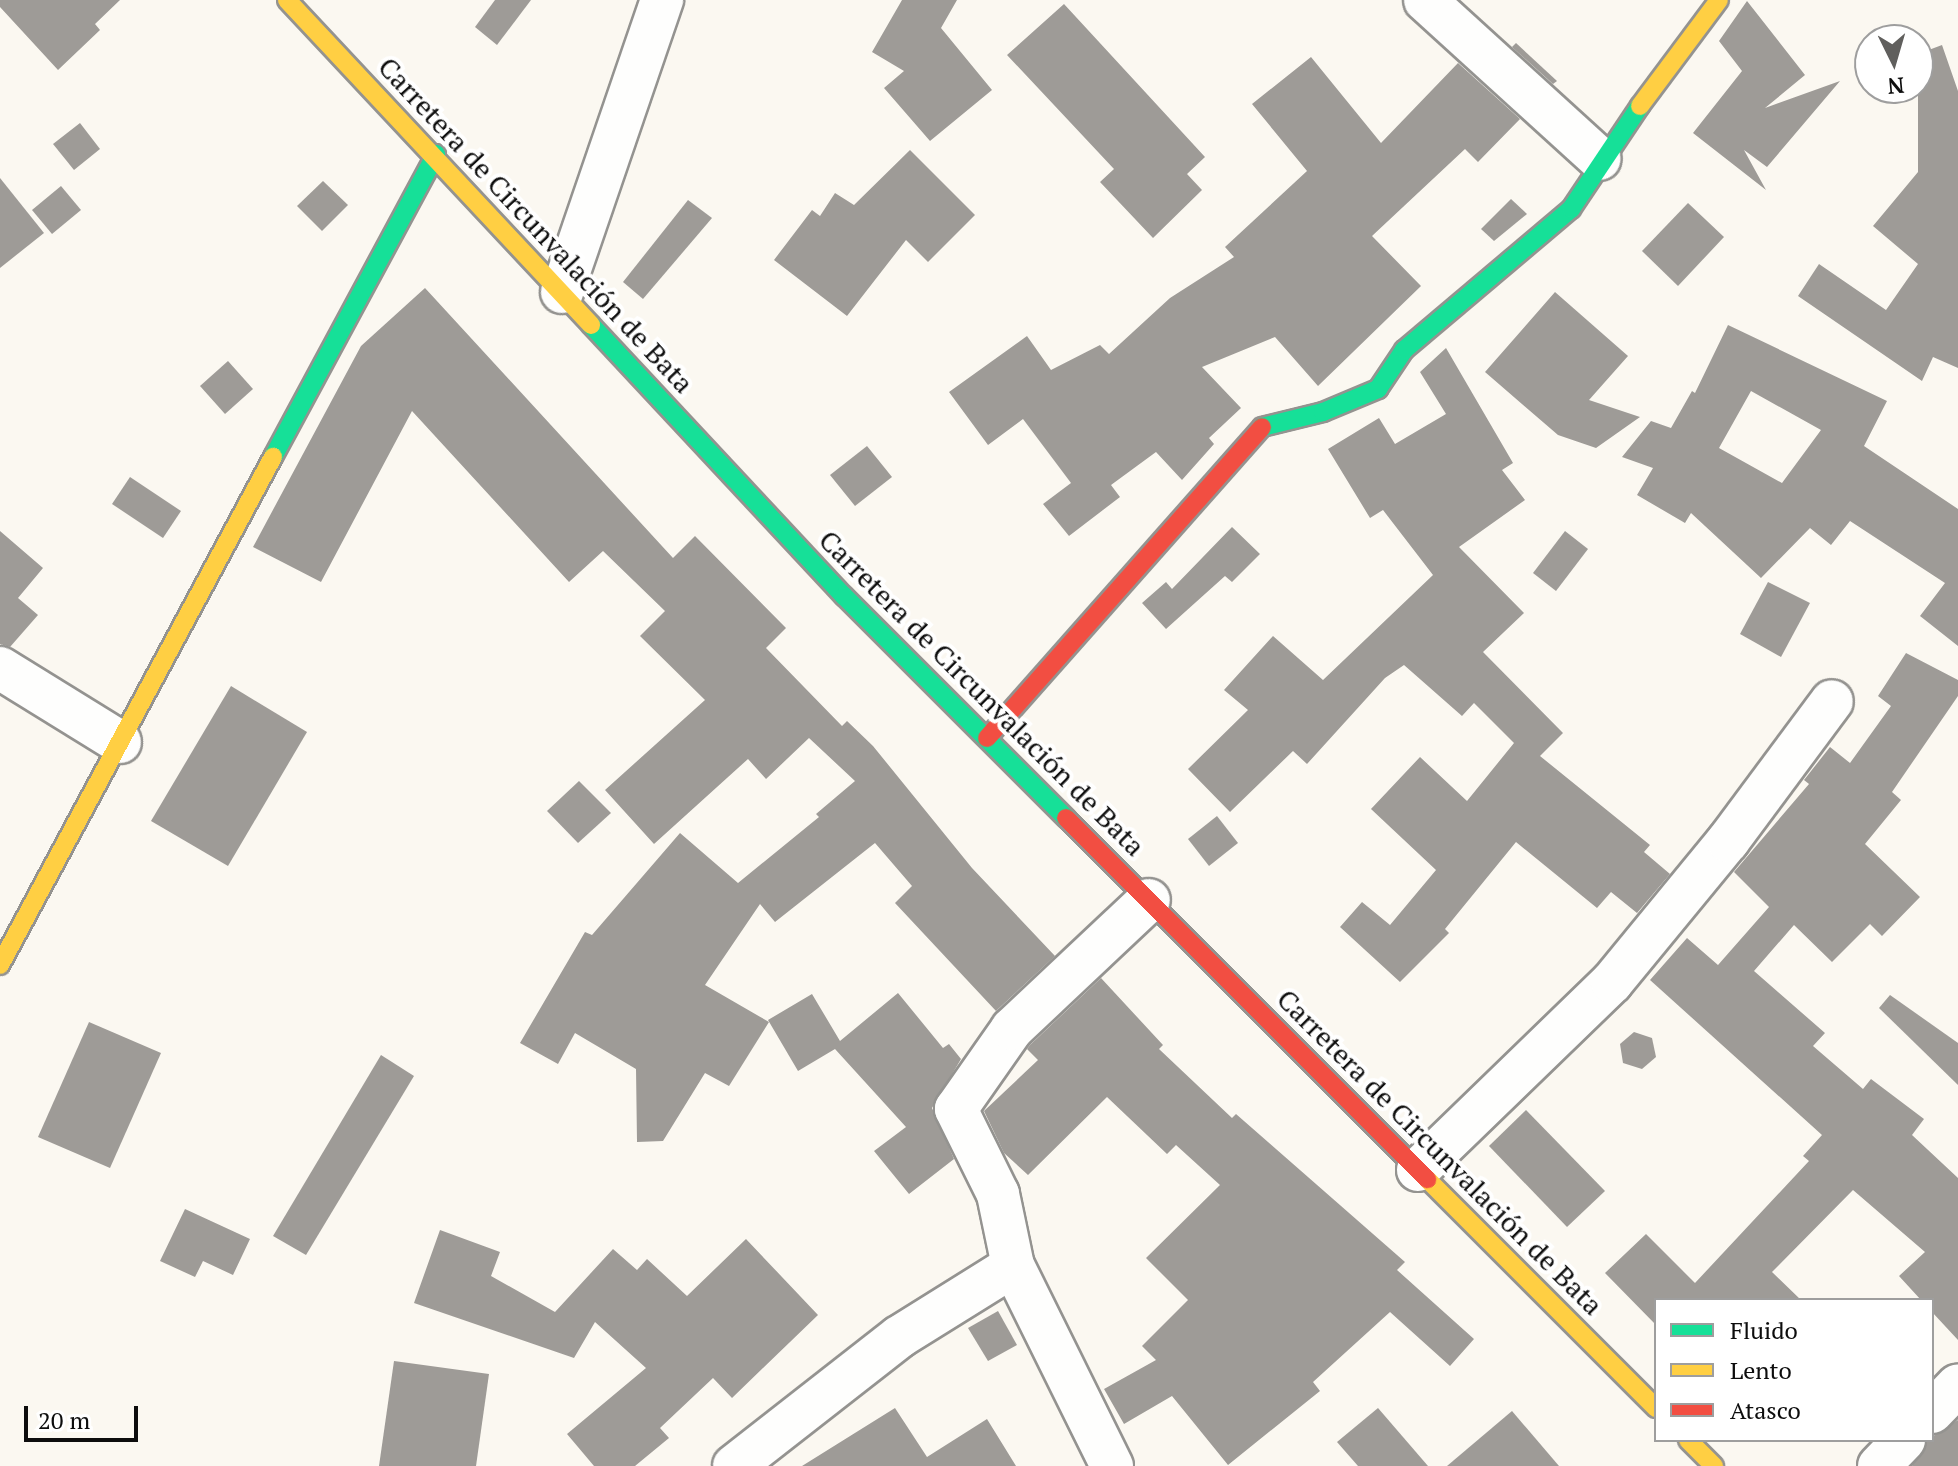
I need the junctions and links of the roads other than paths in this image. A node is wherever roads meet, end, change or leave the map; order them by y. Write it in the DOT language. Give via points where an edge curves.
graph roads {
  1 [pos="287,0"];
  2 [pos="662,0"];
  3 [pos="1425,0"];
  4 [pos="1719,0"];
  5 [pos="436,154"];
  6 [pos="1600,159"];
  7 [pos="562,292"];
  8 [pos="0,668"];
  9 [pos="1832,701"];
  10 [pos="987,738"];
  11 [pos="120,742"];
  12 [pos="1149,900"];
  13 [pos="0,965"];
  14 [pos="1418,1170"];
  15 [pos="1013,1266"];
  16 [pos="1958,1385"];
  17 [pos="1654,1406"];
  18 [pos="1934,1410"];
  19 [pos="1690,1442"];
  20 [pos="1902,1442"];
  21 [pos="734,1466"];
  22 [pos="1112,1466"];
  23 [pos="1714,1466"];
  24 [pos="1879,1466"];
  1 -- 5 [label="main road, Carretera de Circunvalación de Bata"];
  2 -- 7 [label="street"];
  3 -- 6 [label="street"];
  4 -- 6 [label="main road"];
  5 -- 7 [label="main road, Carretera de Circunvalación de Bata"];
  5 -- 11 [label="main road"];
  6 -- 10 [label="main road" via="1571,209 1404,350 1378,389 1323,412 1264,425"];
  7 -- 10 [label="main road, Carretera de Circunvalación de Bata" via="844,596"];
  8 -- 11 [label="street"];
  9 -- 14 [label="street" via="1728,841 1612,982"];
  10 -- 12 [label="main road, Carretera de Circunvalación de Bata"];
  11 -- 13 [label="main road"];
  12 -- 14 [label="main road, Carretera de Circunvalación de Bata"];
  12 -- 15 [label="street" via="1012,1029 956,1109 998,1194"];
  14 -- 17 [label="main road, Carretera de Circunvalación de Bata"];
  15 -- 21 [label="street" via="899,1337"];
  15 -- 22 [label="street"];
  16 -- 18 [label="street"];
  19 -- 23 [label="main road"];
  20 -- 24 [label="street"];
}
